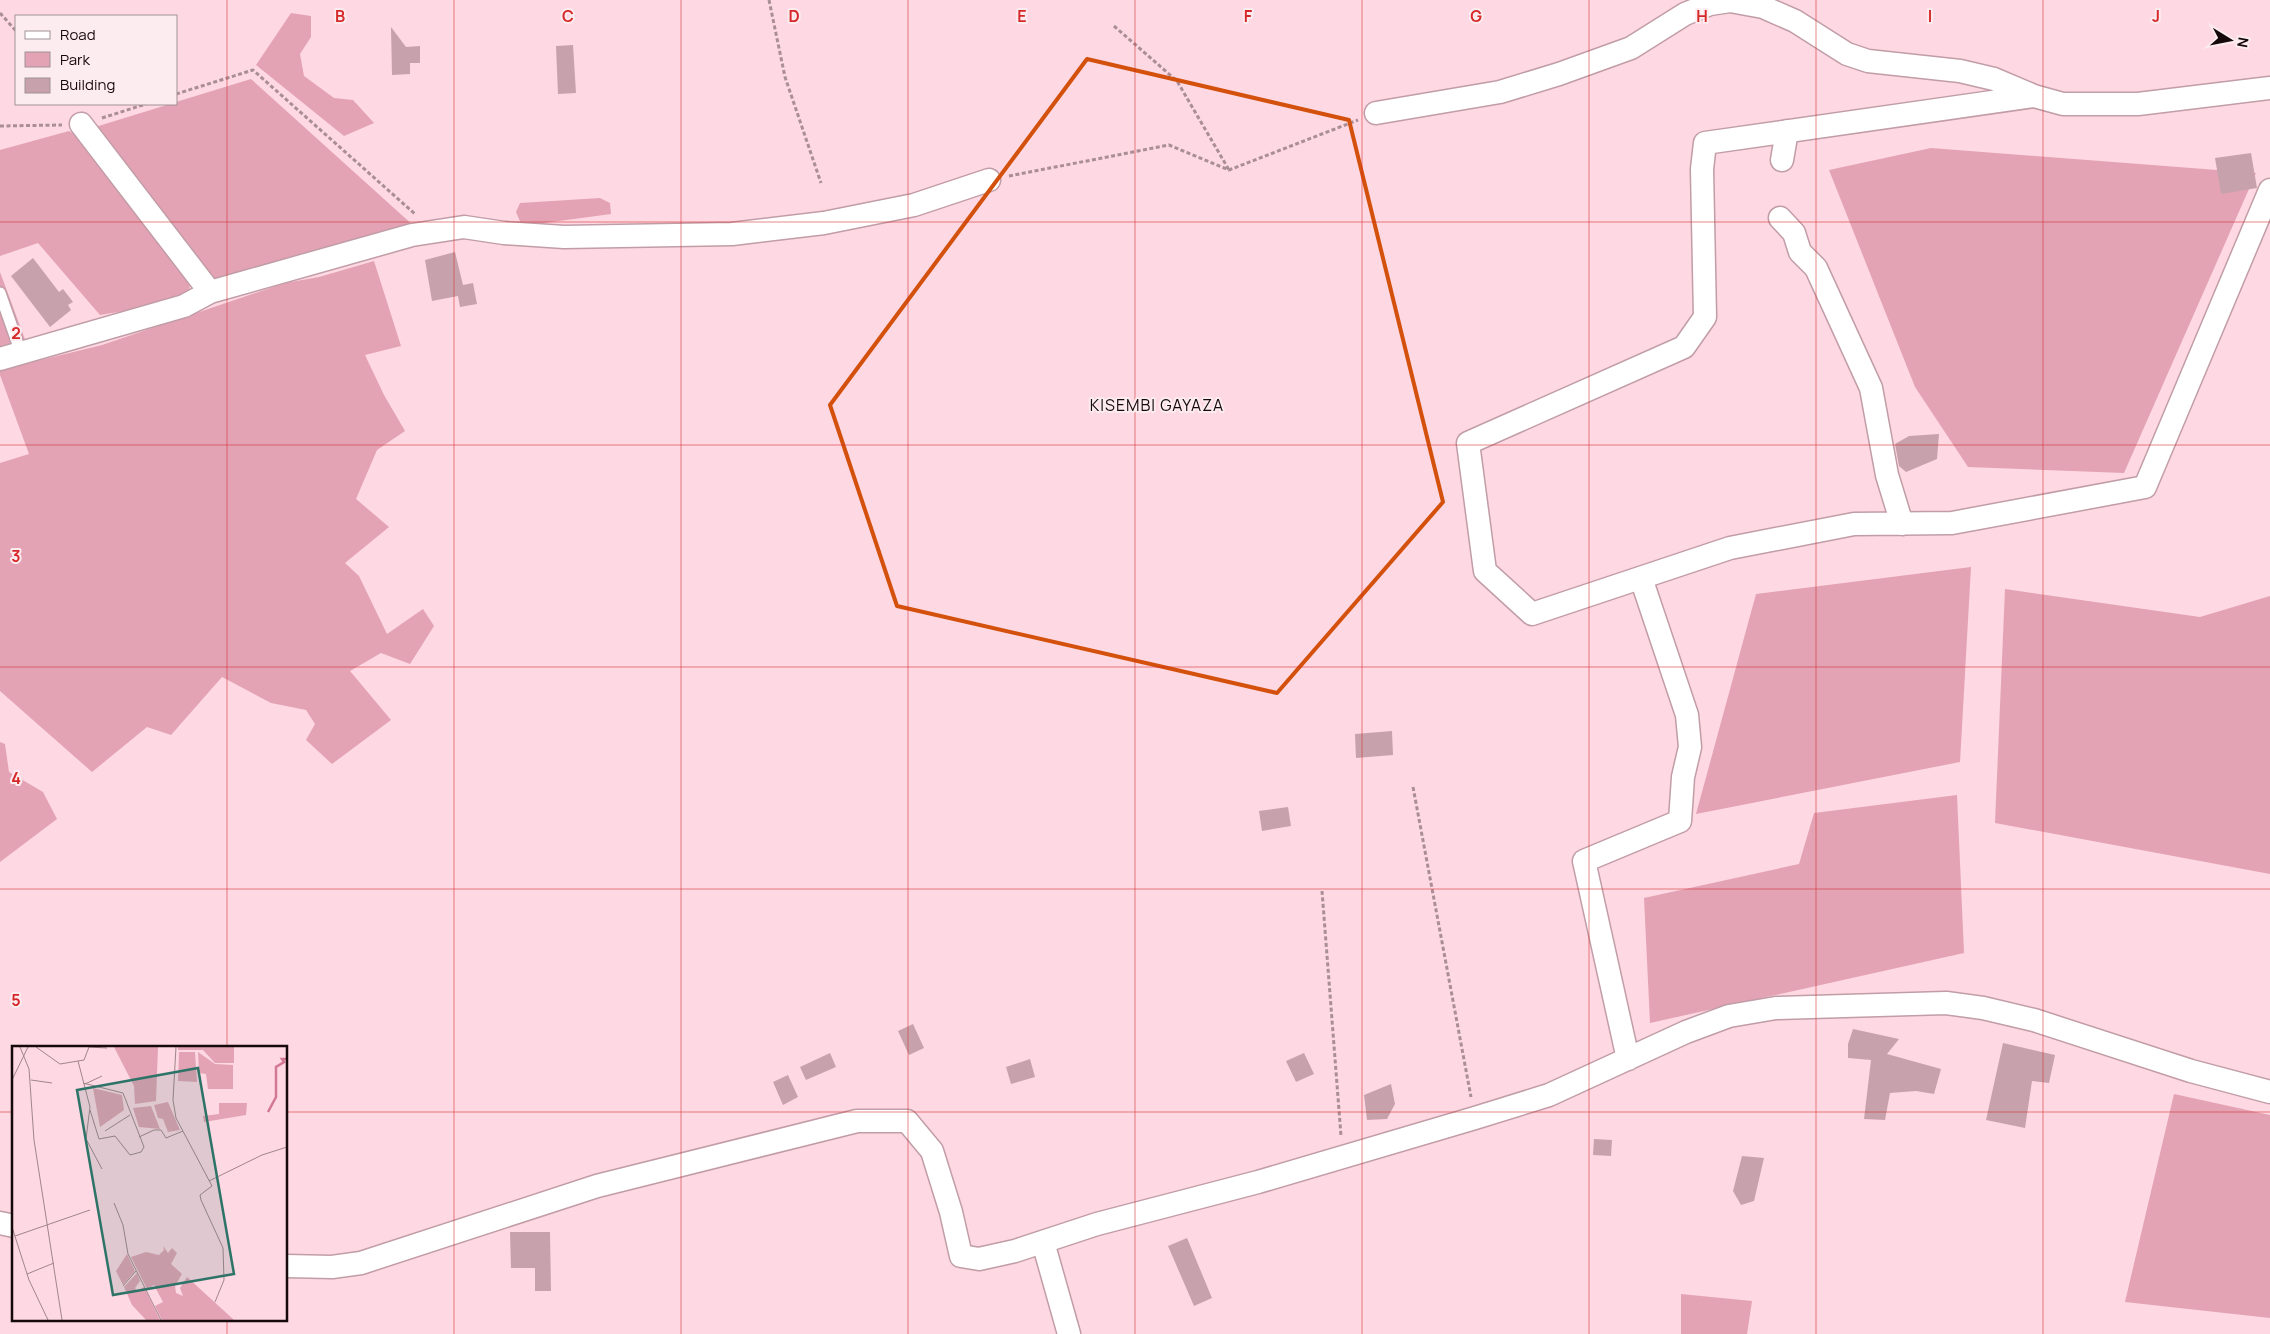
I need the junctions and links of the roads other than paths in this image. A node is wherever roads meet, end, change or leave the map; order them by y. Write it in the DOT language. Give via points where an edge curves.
graph roads {
  1 [pos="2270,88"];
  2 [pos="2034,96"];
  3 [pos="1376,113"];
  4 [pos="81,124"];
  5 [pos="1787,131"];
  6 [pos="1782,160"];
  7 [pos="989,180"];
  8 [pos="2270,190"];
  9 [pos="1780,218"];
  10 [pos="210,292"];
  11 [pos="0,293"];
  12 [pos="21,353"];
  13 [pos="0,360"];
  14 [pos="1902,524"];
  15 [pos="1642,578"];
  16 [pos="1628,1059"];
  17 [pos="2270,1092"];
  18 [pos="1043,1242"];
  19 [pos="288,1266"];
  20 [pos="1069,1334"];
  1 -- 2 [label="street" via="2138,104 2063,104"];
  2 -- 3 [label="street" via="1994,79 1960,71 1868,61 1847,54 1796,21 1763,7 1730,1 1710,4 1685,14 1631,48 1559,74 1500,92"];
  2 -- 5 [label="street"];
  4 -- 10 [label="street"];
  5 -- 6 [label="street"];
  5 -- 15 [label="street" via="1705,143 1702,169 1705,317 1684,346 1468,443 1485,571 1532,614"];
  7 -- 10 [label="street" via="914,205 824,223 732,234 564,237 464,227 434,231"];
  8 -- 14 [label="street" via="2145,487 1952,523"];
  9 -- 14 [label="street" via="1794,233 1800,252 1816,268 1871,388 1887,475"];
  10 -- 12 [label="street" via="184,306"];
  11 -- 12 [label="lane"];
  12 -- 13 [label="street"];
  14 -- 15 [label="street" via="1854,524 1730,548"];
  15 -- 16 [label="street" via="1687,715 1690,747 1683,777 1680,821 1584,861"];
  16 -- 17 [label="street" via="1729,1016 1776,1008 1946,1003 2034,1020 2190,1071"];
  16 -- 18 [label="street" via="1549,1095"];
  18 -- 19 [label="street" via="979,1259 962,1256 932,1151 906,1121 857,1121 597,1186 361,1263 332,1267"];
  18 -- 20 [label="street"];
}
